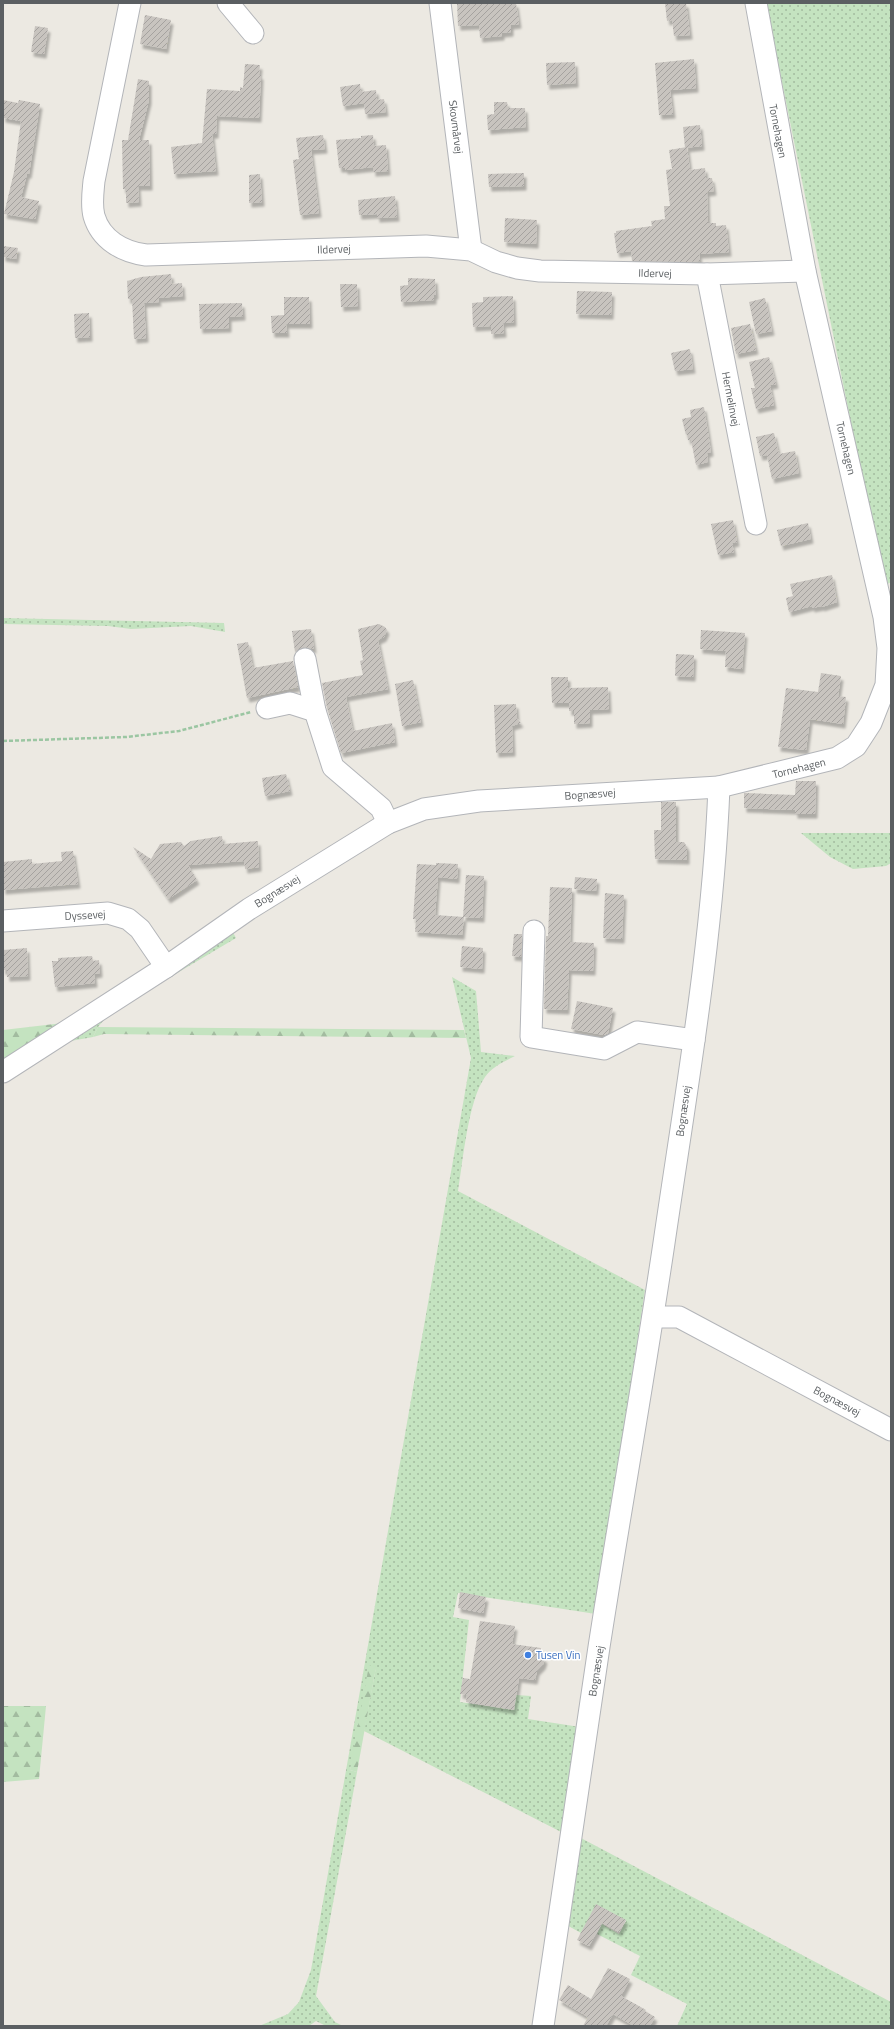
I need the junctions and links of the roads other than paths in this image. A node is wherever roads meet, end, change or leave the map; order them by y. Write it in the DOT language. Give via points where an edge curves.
graph roads {
  1 [pos="130,3"];
  2 [pos="228,3"];
  3 [pos="440,3"];
  4 [pos="756,3"];
  5 [pos="253,33"];
  6 [pos="471,250"];
  7 [pos="805,271"];
  8 [pos="707,274"];
  9 [pos="756,524"];
  10 [pos="305,659"];
  11 [pos="888,686"];
  12 [pos="267,708"];
  13 [pos="315,711"];
  14 [pos="719,787"];
  15 [pos="388,824"];
  16 [pos="3,921"];
  17 [pos="534,931"];
  18 [pos="166,967"];
  19 [pos="694,1040"];
  20 [pos="3,1072"];
  21 [pos="653,1317"];
  22 [pos="891,1430"];
  23 [pos="543,2026"];
  1 -- 6 [label="street, Ildervej" via="94,182 94,216 107,240 124,250 146,255 426,246"];
  2 -- 5 [label="street"];
  3 -- 6 [label="street, Skovmårvej"];
  4 -- 7 [label="street, Tornehagen"];
  6 -- 8 [label="street, Ildervej" via="496,262 540,271"];
  7 -- 8 [label="street, Ildervej"];
  7 -- 11 [label="street, Tornehagen" via="884,617 888,648"];
  8 -- 9 [label="street, Hermelinvej"];
  10 -- 13 [label="street"];
  11 -- 14 [label="street, Tornehagen" via="865,735 847,753 834,759"];
  12 -- 13 [label="street" via="290,703"];
  13 -- 15 [label="street" via="333,767 381,808"];
  14 -- 15 [label="street, Bognæsvej" via="479,801 424,810"];
  14 -- 19 [label="street, Bognæsvej" via="709,932"];
  15 -- 18 [label="street, Bognæsvej" via="249,909"];
  16 -- 18 [label="street, Dyssevej" via="108,913 128,919 140,929"];
  17 -- 19 [label="street" via="531,1037 604,1049 637,1032"];
  18 -- 20 [label="street, Bognæsvej"];
  19 -- 21 [label="street, Bognæsvej"];
  21 -- 22 [label="street, Bognæsvej" via="679,1317"];
  21 -- 23 [label="street, Bognæsvej" via="600,1645"];
}
